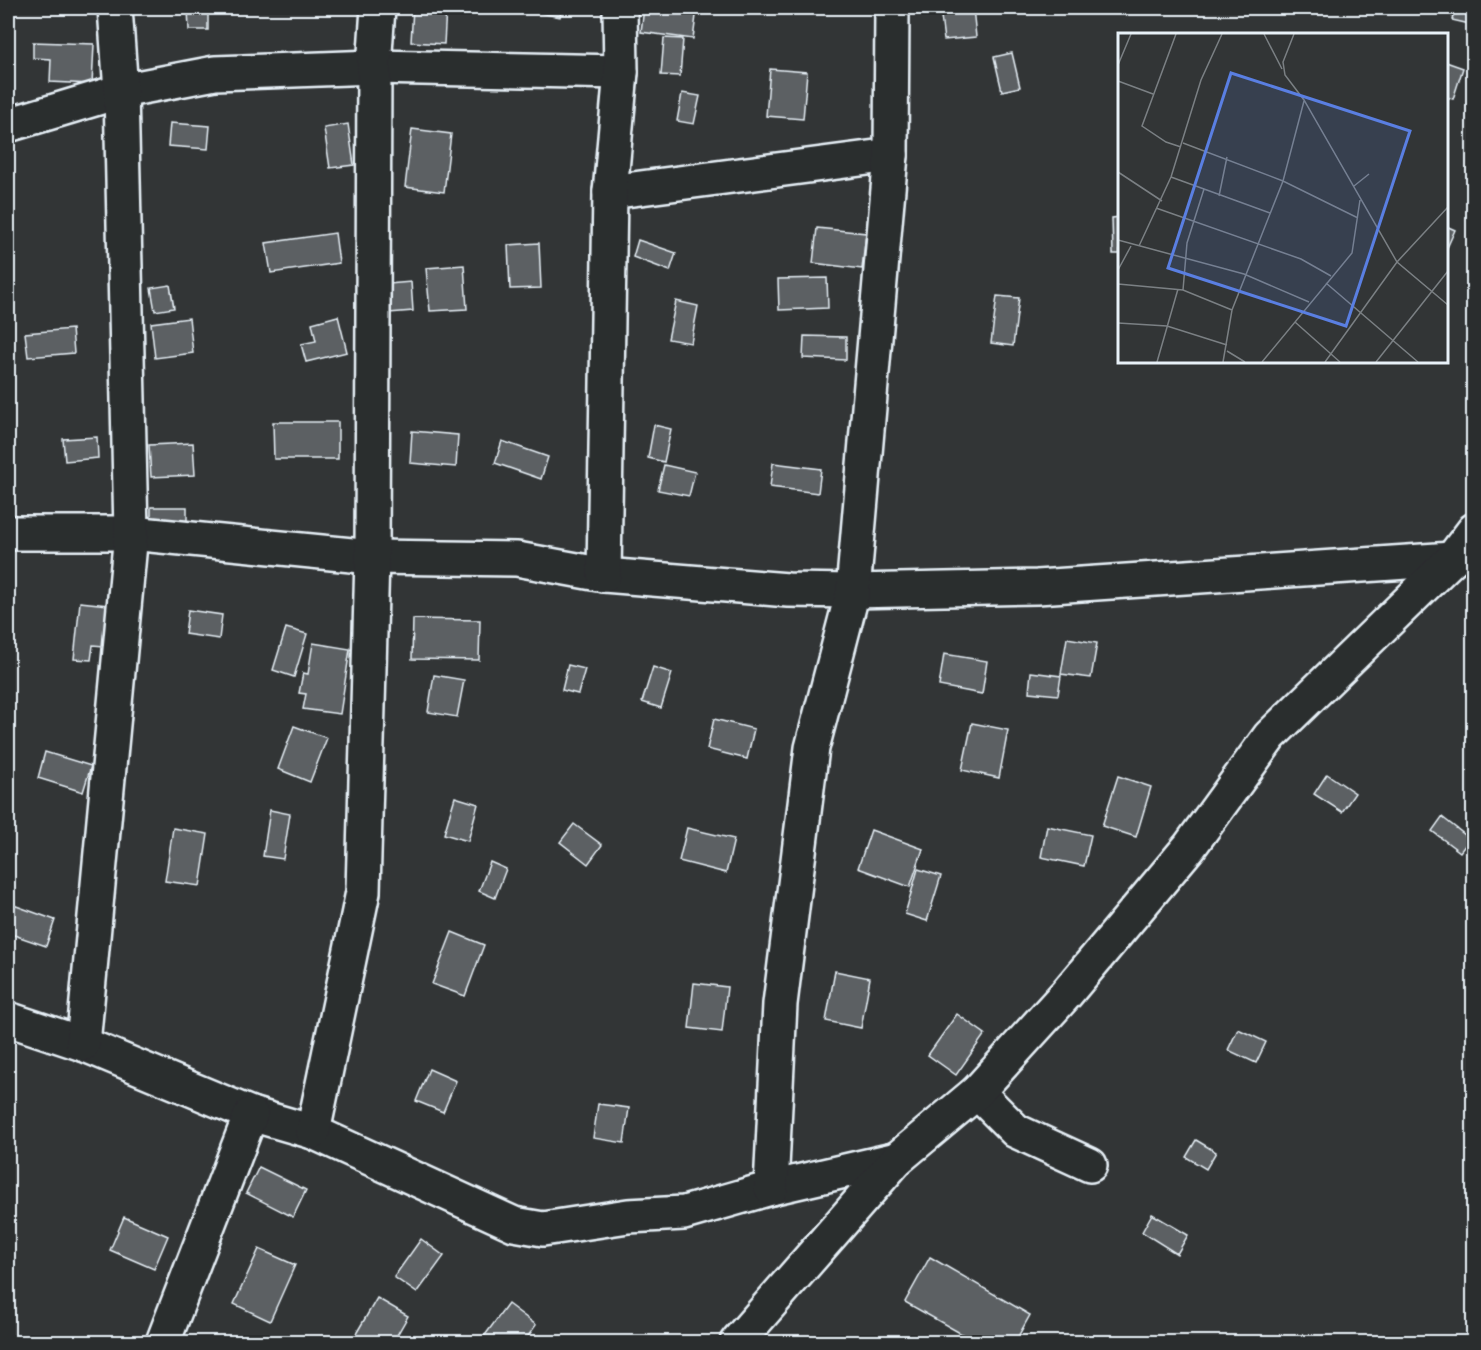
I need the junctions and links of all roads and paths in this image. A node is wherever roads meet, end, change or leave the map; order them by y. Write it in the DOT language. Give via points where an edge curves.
graph roads {
  1 [pos="115,8"];
  2 [pos="378,8"];
  3 [pos="620,8"];
  4 [pos="892,8"];
  5 [pos="374,67"];
  6 [pos="621,72"];
  7 [pos="121,91"];
  8 [pos="8,125"];
  9 [pos="891,156"];
  10 [pos="610,192"];
  11 [pos="1473,530"];
  12 [pos="8,533"];
  13 [pos="131,533"];
  14 [pos="372,557"];
  15 [pos="1452,559"];
  16 [pos="604,575"];
  17 [pos="853,591"];
  18 [pos="8,1019"];
  19 [pos="83,1044"];
  20 [pos="977,1092"];
  21 [pos="251,1114"];
  22 [pos="313,1132"];
  23 [pos="897,1159"];
  24 [pos="1090,1165"];
  25 [pos="771,1188"];
  26 [pos="163,1342"];
  27 [pos="737,1342"];
  1 -- 7 [label="street"];
  2 -- 5 [label="street"];
  3 -- 6 [label="street"];
  4 -- 9 [label="street"];
  5 -- 6 [label="street"];
  5 -- 7 [label="street" via="215,73"];
  5 -- 14 [label="street"];
  6 -- 10 [label="street"];
  7 -- 8 [label="street"];
  7 -- 13 [label="street"];
  9 -- 10 [label="street"];
  9 -- 17 [label="street"];
  10 -- 16 [label="street"];
  11 -- 15 [label="street"];
  12 -- 13 [label="street"];
  13 -- 14 [label="street"];
  13 -- 19 [label="street"];
  14 -- 16 [label="street" via="517,559"];
  14 -- 22 [label="street" via="363,892"];
  15 -- 17 [label="street" via="1037,587"];
  15 -- 20 [label="street" via="1269,736 1190,846 1066,994"];
  16 -- 17 [label="street" via="788,590"];
  17 -- 25 [label="street" via="812,748 780,1004"];
  18 -- 19 [label="street"];
  19 -- 21 [label="street"];
  20 -- 23 [label="street"];
  20 -- 24 [label="street" via="1016,1131"];
  21 -- 22 [label="street"];
  21 -- 26 [label="street"];
  22 -- 25 [label="street" via="514,1224 543,1229 628,1215 684,1213"];
  23 -- 25 [label="street"];
  23 -- 27 [label="street"];
}
